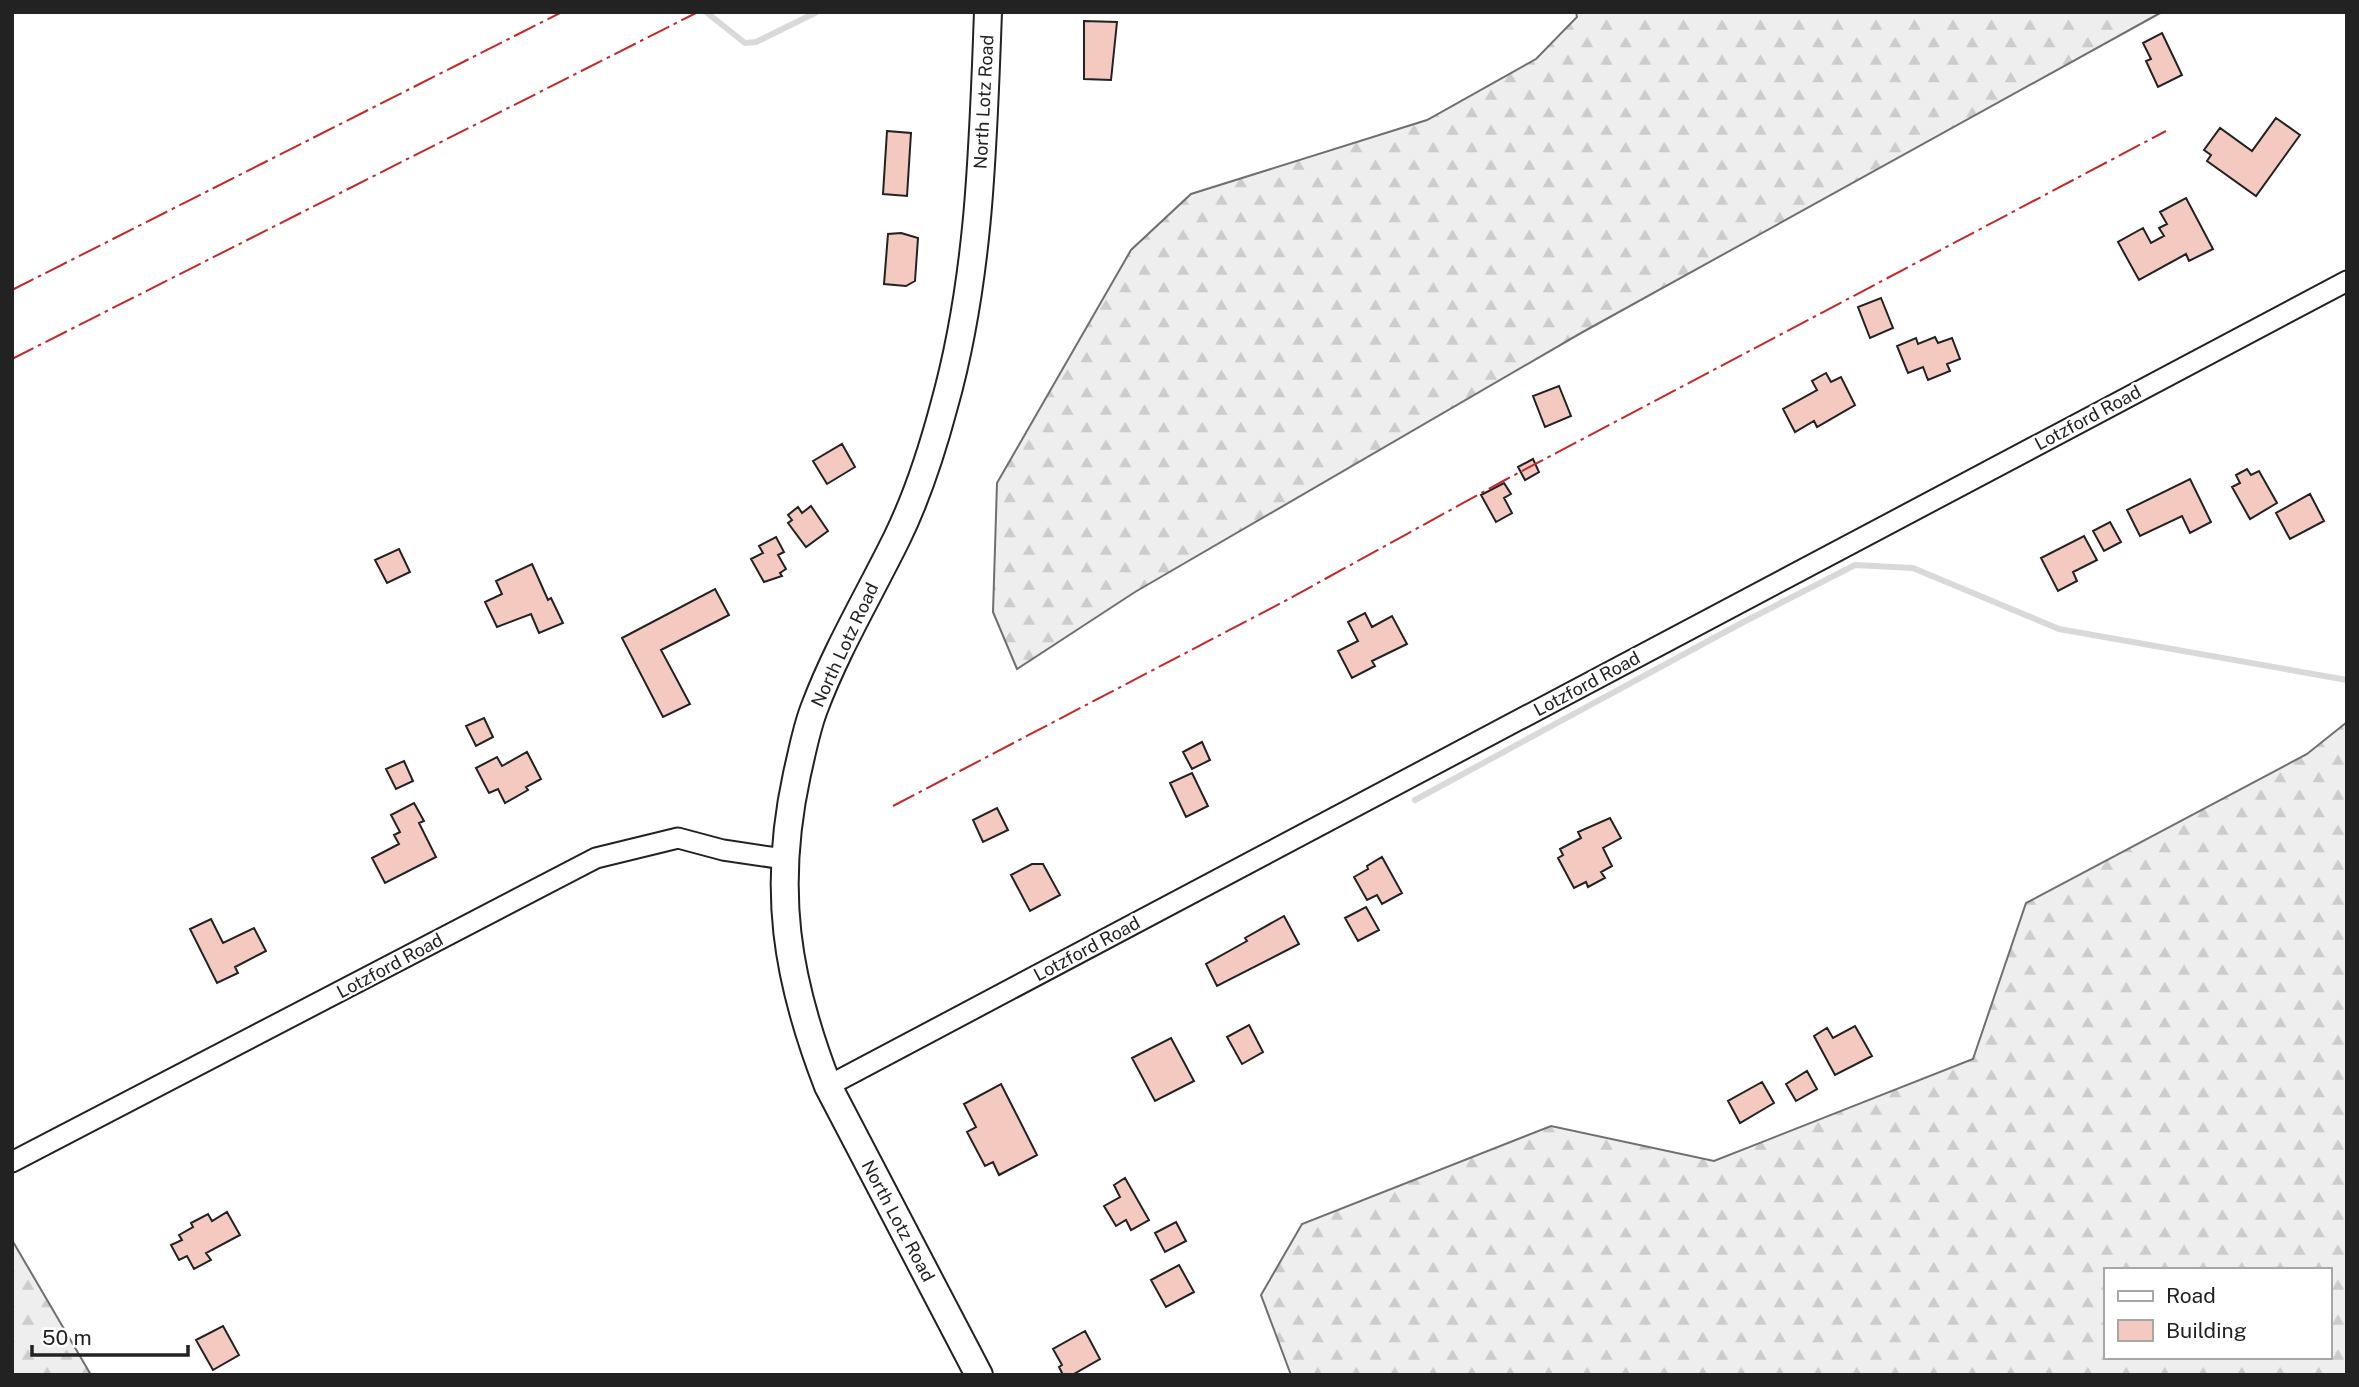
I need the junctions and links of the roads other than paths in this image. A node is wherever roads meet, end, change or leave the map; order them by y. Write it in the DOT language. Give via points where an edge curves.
graph roads {
  1 [pos="988,12"];
  2 [pos="2347,281"];
  3 [pos="784,859"];
  4 [pos="828,1086"];
  5 [pos="12,1162"];
  6 [pos="979,1375"];
  1 -- 3 [label="street, North Lotz Road" via="975,245 944,406 899,535 813,711"];
  2 -- 4 [label="street, Lotzford Road"];
  3 -- 4 [label="street, North Lotz Road" via="784,904 794,982"];
  3 -- 5 [label="street, Lotzford Road" via="678,838 596,858"];
  4 -- 6 [label="street, North Lotz Road"];
}
